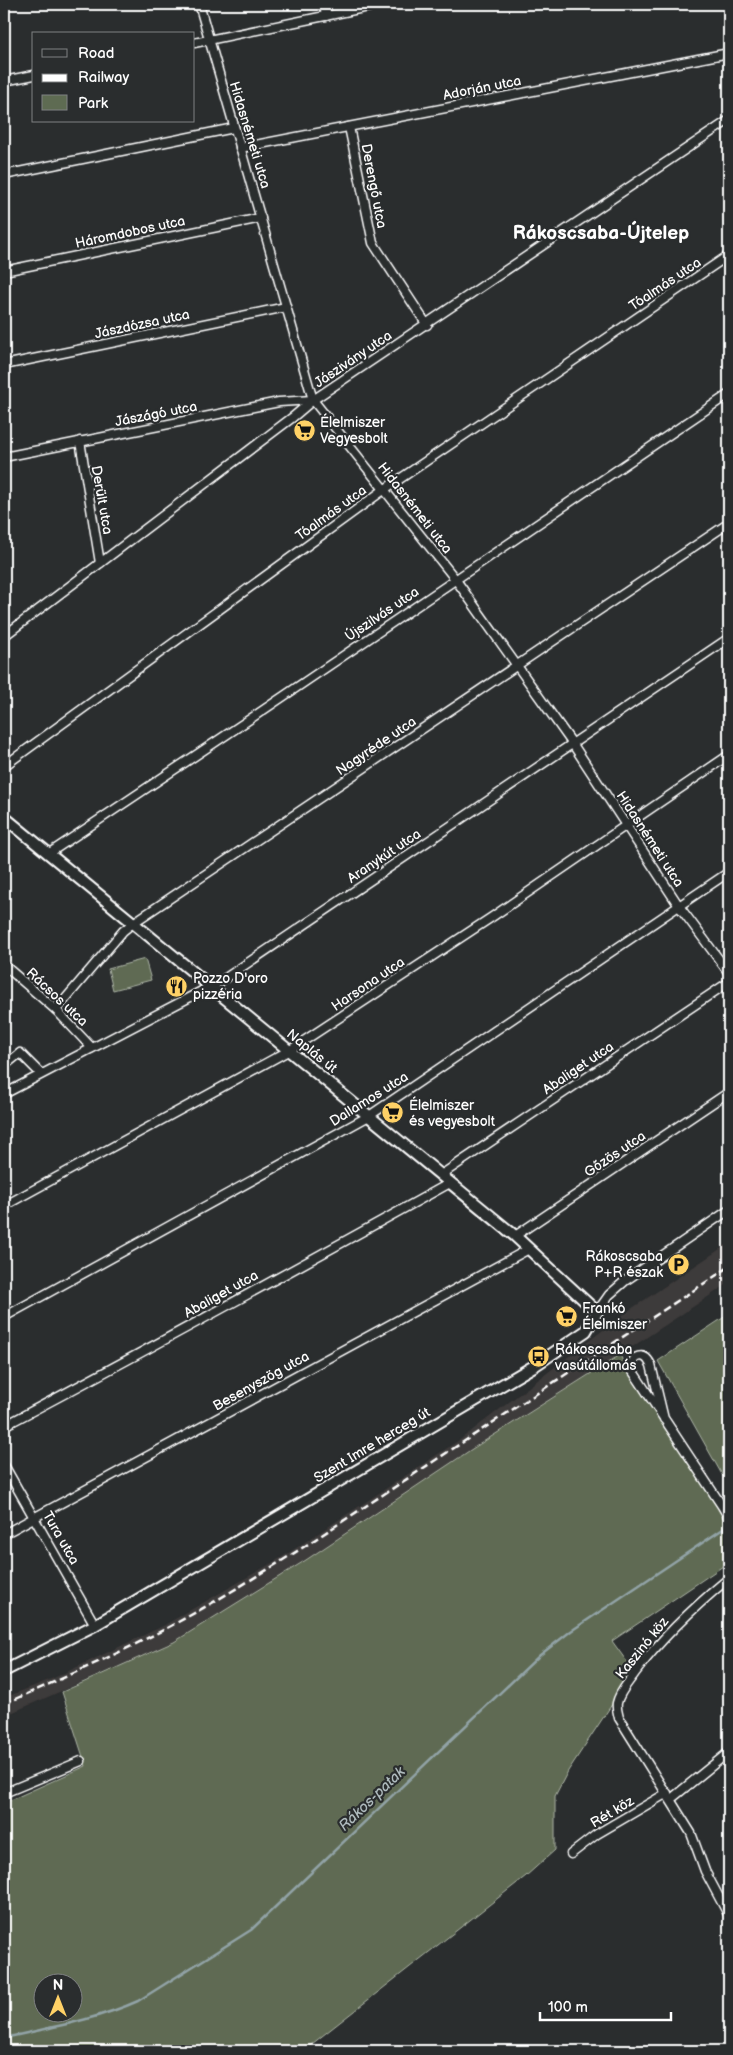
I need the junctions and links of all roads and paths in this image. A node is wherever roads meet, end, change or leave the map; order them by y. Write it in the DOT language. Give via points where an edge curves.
graph roads {
  1 [pos="199,4"];
  2 [pos="324,4"];
  3 [pos="383,4"];
  4 [pos="326,16"];
  5 [pos="209,39"];
  6 [pos="195,42"];
  7 [pos="729,53"];
  8 [pos="32,75"];
  9 [pos="4,81"];
  10 [pos="729,120"];
  11 [pos="349,127"];
  12 [pos="234,128"];
  13 [pos="240,148"];
  14 [pos="4,175"];
  15 [pos="261,218"];
  16 [pos="729,255"];
  17 [pos="4,271"];
  18 [pos="286,307"];
  19 [pos="427,325"];
  20 [pos="4,365"];
  21 [pos="729,394"];
  22 [pos="313,400"];
  23 [pos="80,442"];
  24 [pos="4,457"];
  25 [pos="385,490"];
  26 [pos="729,523"];
  27 [pos="100,562"];
  28 [pos="456,580"];
  29 [pos="4,636"];
  30 [pos="729,638"];
  31 [pos="518,666"];
  32 [pos="572,743"];
  33 [pos="729,755"];
  34 [pos="4,766"];
  35 [pos="4,817"];
  36 [pos="626,825"];
  37 [pos="48,854"];
  38 [pos="729,872"];
  39 [pos="679,906"];
  40 [pos="133,923"];
  41 [pos="4,965"];
  42 [pos="729,973"];
  43 [pos="729,982"];
  44 [pos="212,987"];
  45 [pos="56,1010"];
  46 [pos="92,1048"];
  47 [pos="290,1050"];
  48 [pos="4,1066"];
  49 [pos="41,1074"];
  50 [pos="729,1092"];
  51 [pos="4,1094"];
  52 [pos="369,1116"];
  53 [pos="441,1176"];
  54 [pos="450,1183"];
  55 [pos="4,1206"];
  56 [pos="729,1210"];
  57 [pos="515,1236"];
  58 [pos="530,1249"];
  59 [pos="597,1312"];
  60 [pos="4,1317"];
  61 [pos="664,1419"];
  62 [pos="4,1426"];
  63 [pos="4,1465"];
  64 [pos="727,1515"];
  65 [pos="36,1518"];
  66 [pos="4,1534"];
  67 [pos="729,1578"];
  68 [pos="96,1625"];
  69 [pos="4,1671"];
  70 [pos="729,1752"];
  71 [pos="81,1761"];
  72 [pos="4,1793"];
  73 [pos="669,1796"];
  74 [pos="571,1854"];
  75 [pos="729,1916"];
  1 -- 5 [label="street, Hidasnémeti utca"];
  2 -- 4 [label="street"];
  3 -- 4 [label="street"];
  4 -- 5 [label="street"];
  5 -- 6 [label="street"];
  5 -- 12 [label="street, Hidasnémeti utca"];
  7 -- 11 [label="street, Adorján utca"];
  8 -- 9 [label="street"];
  10 -- 19 [label="street, Jászivány utca"];
  11 -- 13 [label="street, Adorján utca"];
  11 -- 19 [label="street, Derengő utca" via="373,243"];
  12 -- 13 [label="street, Hidasnémeti utca"];
  12 -- 14 [label="street"];
  13 -- 15 [label="street, Hidasnémeti utca"];
  15 -- 17 [label="street, Háromdobos utca"];
  15 -- 18 [label="street, Hidasnémeti utca"];
  16 -- 25 [label="street, Tóalmás utca"];
  18 -- 20 [label="street, Jászdózsa utca"];
  18 -- 22 [label="street, Hidasnémeti utca"];
  19 -- 22 [label="street, Jászivány utca"];
  21 -- 28 [label="street, Újszilvás utca"];
  22 -- 23 [label="street, Jászágó utca" via="279,402"];
  22 -- 25 [label="street, Hidasnémeti utca"];
  22 -- 27 [label="street, Jászivány utca"];
  23 -- 24 [label="street, Jászágó utca"];
  23 -- 27 [label="street, Derült utca"];
  25 -- 28 [label="street, Hidasnémeti utca"];
  25 -- 34 [label="street, Tóalmás utca"];
  26 -- 31 [label="street, Nagyréde utca"];
  27 -- 29 [label="street, Jászivány utca"];
  28 -- 31 [label="street, Hidasnémeti utca"];
  28 -- 37 [label="street, Újszilvás utca"];
  30 -- 32 [label="street, Aranykút utca"];
  31 -- 32 [label="street, Hidasnémeti utca"];
  31 -- 40 [label="street, Nagyréde utca"];
  32 -- 36 [label="street, Hidasnémeti utca"];
  32 -- 44 [label="street, Aranykút utca"];
  33 -- 36 [label="street, Harsona utca"];
  35 -- 37 [label="street, Naplás út"];
  36 -- 39 [label="street, Hidasnémeti utca"];
  36 -- 47 [label="street, Harsona utca"];
  37 -- 40 [label="street, Naplás út"];
  38 -- 39 [label="street, Dallamos utca"];
  39 -- 42 [label="street, Hidasnémeti utca"];
  39 -- 52 [label="street, Dallamos utca"];
  40 -- 44 [label="street, Naplás út"];
  40 -- 45 [label="street, Nagyréde utca" via="123,930"];
  41 -- 45 [label="street, Rácsos utca"];
  43 -- 53 [label="street, Abaliget utca"];
  44 -- 46 [label="street, Aranykút utca"];
  44 -- 47 [label="street, Naplás út"];
  45 -- 46 [label="street, Rácsos utca"];
  46 -- 49 [label="street, Aranykút utca"];
  47 -- 52 [label="street, Naplás út"];
  47 -- 55 [label="street, Harsona utca"];
  48 -- 49 [label="street" via="20,1053"];
  49 -- 51 [label="street, Aranykút utca"];
  50 -- 57 [label="street, Gőzös utca"];
  52 -- 53 [label="street, Naplás út"];
  52 -- 60 [label="street, Dallamos utca"];
  53 -- 54 [label="street, Naplás út"];
  54 -- 57 [label="street, Naplás út"];
  54 -- 62 [label="street, Abaliget utca"];
  56 -- 59 [label="street, Szent Imre herceg út" via="625,1281 608,1295"];
  57 -- 58 [label="street, Naplás út"];
  58 -- 59 [label="street, Naplás út"];
  58 -- 65 [label="street, Besenyszög utca"];
  59 -- 68 [label="street, Szent Imre herceg út" via="586,1331 534,1366"];
  61 -- 61 [label="street" via="651,1364 644,1356 635,1358 632,1370"];
  61 -- 64 [label="street"];
  63 -- 65 [label="street, Tura utca"];
  65 -- 66 [label="street, Besenyszög utca"];
  65 -- 68 [label="street, Tura utca"];
  67 -- 73 [label="street, Kaszinó köz" via="665,1636 626,1685 618,1701 619,1718"];
  68 -- 69 [label="street, Szent Imre herceg út"];
  70 -- 73 [label="street"];
  71 -- 72 [label="street"];
  73 -- 74 [label="street, Rét köz" via="597,1834"];
  73 -- 75 [label="street, Kaszinó köz" via="691,1833 705,1871"];
}
